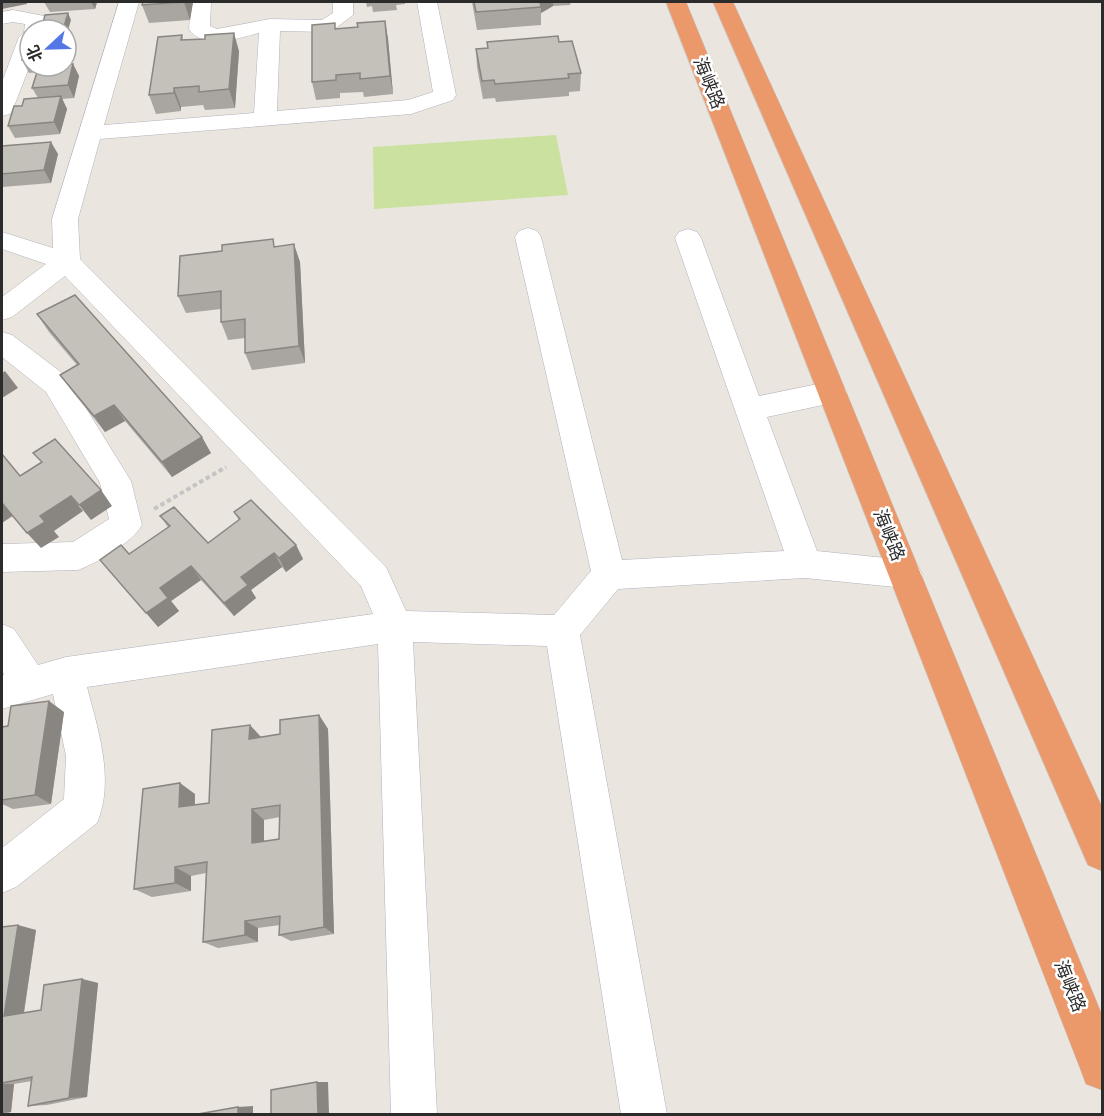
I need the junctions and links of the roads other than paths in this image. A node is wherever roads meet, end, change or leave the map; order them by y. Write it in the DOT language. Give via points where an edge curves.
graph roads {
  1 [pos="129,2"];
  2 [pos="201,2"];
  3 [pos="343,2"];
  4 [pos="427,2"];
  5 [pos="676,2"];
  6 [pos="730,9"];
  7 [pos="2,18"];
  8 [pos="25,18"];
  9 [pos="270,25"];
  10 [pos="18,68"];
  11 [pos="2,109"];
  12 [pos="264,119"];
  13 [pos="91,133"];
  14 [pos="528,237"];
  15 [pos="688,238"];
  16 [pos="2,240"];
  17 [pos="67,262"];
  18 [pos="2,310"];
  19 [pos="2,342"];
  20 [pos="832,392"];
  21 [pos="749,409"];
  22 [pos="2,558"];
  23 [pos="805,564"];
  24 [pos="905,574"];
  25 [pos="609,575"];
  26 [pos="395,626"];
  27 [pos="562,631"];
  28 [pos="2,640"];
  29 [pos="66,674"];
  30 [pos="16,688"];
  31 [pos="1102,851"];
  32 [pos="2,873"];
  33 [pos="1102,1068"];
  34 [pos="414,1114"];
  35 [pos="644,1114"];
  1 -- 13 [label="street"];
  2 -- 9 [label="street" via="199,28 215,36"];
  3 -- 9 [label="street" via="343,15 326,27"];
  4 -- 12 [label="street" via="445,95 411,107"];
  5 -- 20 [label="highway, 海峡路"];
  6 -- 31 [label="highway"];
  7 -- 8 [label="street"];
  9 -- 12 [label="street"];
  10 -- 11 [label="street"];
  12 -- 13 [label="street"];
  13 -- 17 [label="street" via="65,219"];
  14 -- 25 [label="street"];
  15 -- 21 [label="street"];
  16 -- 17 [label="street"];
  17 -- 18 [label="street"];
  17 -- 26 [label="street" via="374,577"];
  19 -- 22 [label="street" via="56,384 115,480 126,525 78,556"];
  20 -- 21 [label="street"];
  20 -- 24 [label="highway, 海峡路"];
  21 -- 23 [label="street"];
  23 -- 24 [label="street"];
  23 -- 25 [label="street"];
  24 -- 33 [label="highway, 海峡路"];
  25 -- 27 [label="street"];
  26 -- 27 [label="street"];
  26 -- 29 [label="street"];
  26 -- 34 [label="street"];
  27 -- 35 [label="street"];
  28 -- 30 [label="street"];
  29 -- 30 [label="street"];
  29 -- 32 [label="street" via="85,756 83,809"];
}
